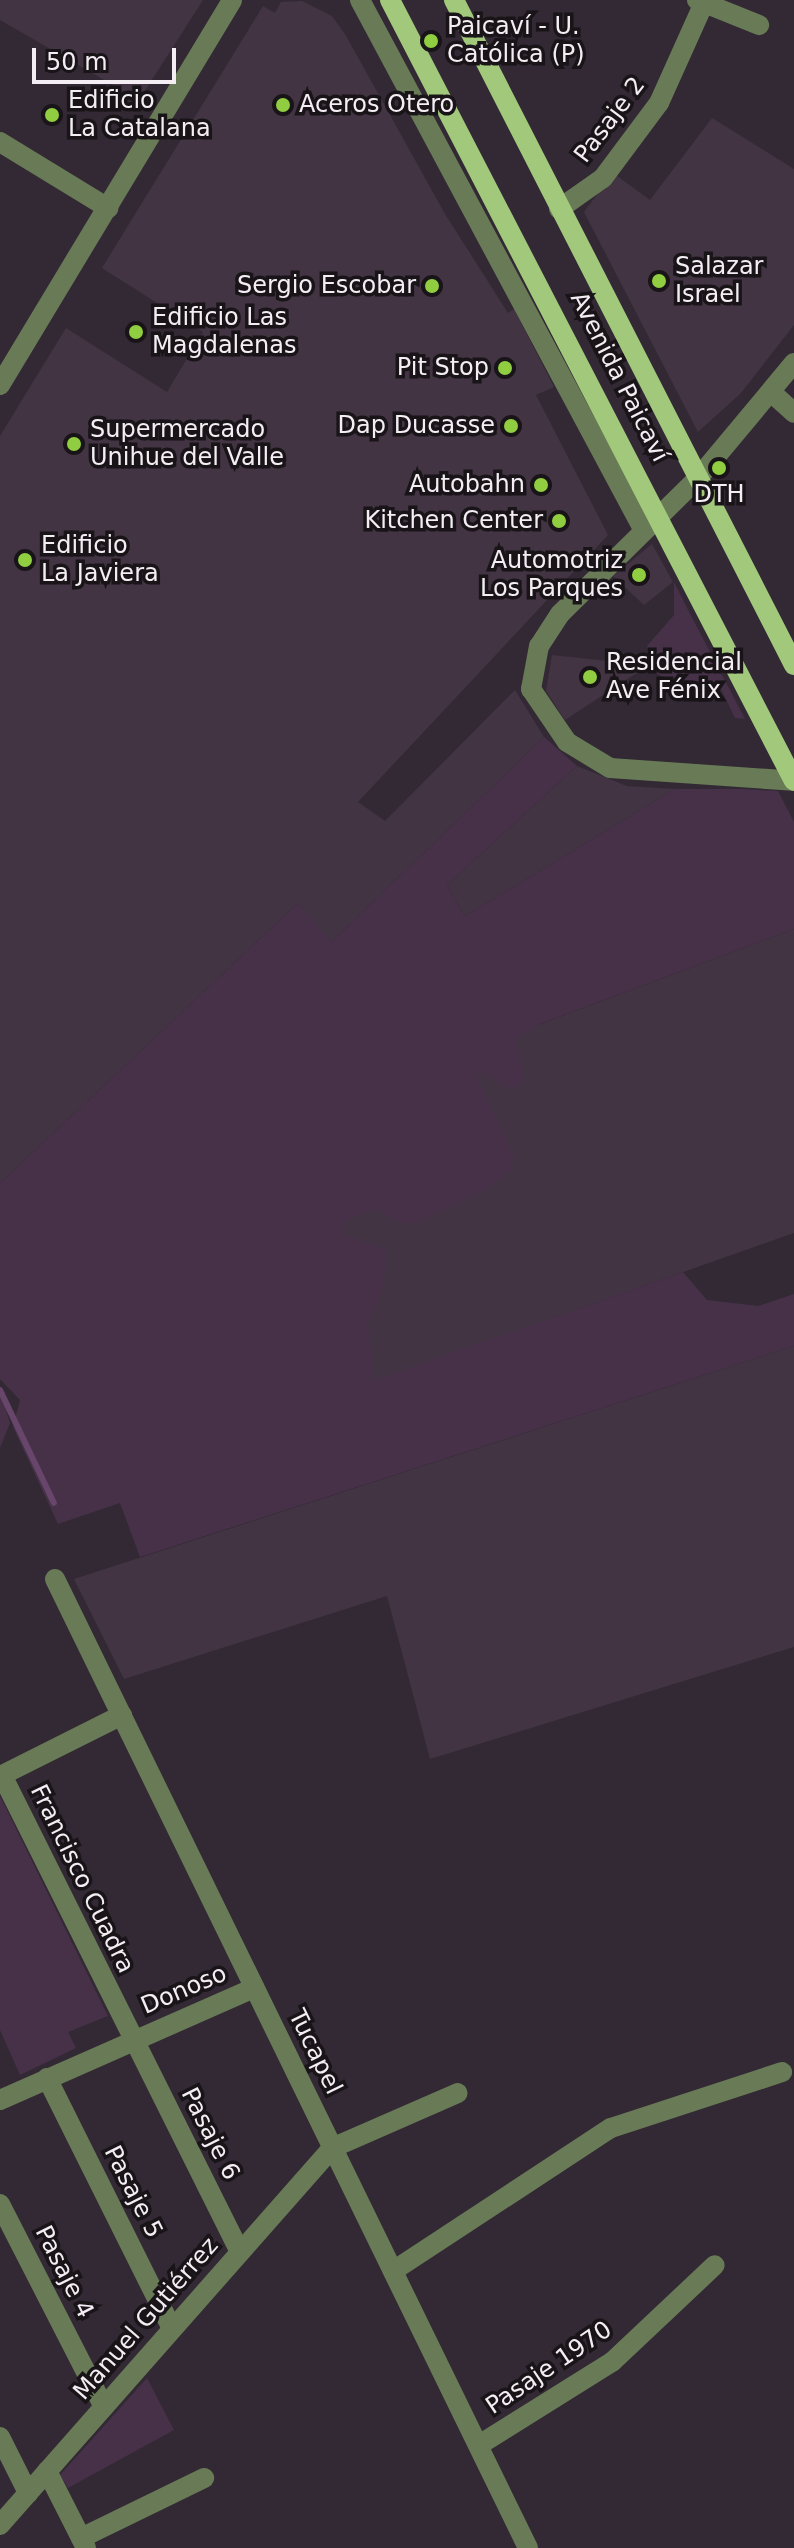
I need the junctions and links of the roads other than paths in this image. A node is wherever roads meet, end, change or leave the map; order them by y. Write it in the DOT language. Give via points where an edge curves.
graph roads {
  1 [pos="246,0"];
  2 [pos="390,0"];
  3 [pos="454,0"];
  4 [pos="700,2"];
  5 [pos="357,3"];
  6 [pos="230,7"];
  7 [pos="759,25"];
  8 [pos="0,142"];
  9 [pos="108,208"];
  10 [pos="559,209"];
  11 [pos="794,363"];
  12 [pos="0,385"];
  13 [pos="771,392"];
  14 [pos="794,413"];
  15 [pos="699,477"];
  16 [pos="661,516"];
  17 [pos="643,529"];
  18 [pos="794,665"];
  19 [pos="794,781"];
  20 [pos="55,1579"];
  21 [pos="122,1715"];
  22 [pos="1,1776"];
  23 [pos="254,1988"];
  24 [pos="133,2040"];
  25 [pos="782,2072"];
  26 [pos="47,2078"];
  27 [pos="458,2093"];
  28 [pos="0,2100"];
  29 [pos="332,2148"];
  30 [pos="0,2204"];
  31 [pos="240,2252"];
  32 [pos="715,2265"];
  33 [pos="393,2271"];
  34 [pos="172,2329"];
  35 [pos="104,2407"];
  36 [pos="0,2437"];
  37 [pos="479,2445"];
  38 [pos="47,2471"];
  39 [pos="204,2478"];
  40 [pos="28,2493"];
  41 [pos="0,2525"];
  42 [pos="84,2543"];
  43 [pos="528,2548"];
  1 -- 6 [label="street"];
  2 -- 16 [label="main road, Avenida Paicaví"];
  3 -- 10 [label="main road, Avenida Paicaví"];
  4 -- 7 [label="street"];
  4 -- 10 [label="street, Pasaje 2" via="659,103 603,178"];
  5 -- 17 [label="street, Avenida Paicaví"];
  6 -- 9 [label="street"];
  8 -- 9 [label="street"];
  9 -- 12 [label="street"];
  10 -- 15 [label="main road, Avenida Paicaví"];
  11 -- 13 [label="street"];
  13 -- 14 [label="street"];
  13 -- 15 [label="street"];
  15 -- 16 [label="street"];
  15 -- 18 [label="main road, Avenida Paicaví"];
  16 -- 17 [label="street"];
  16 -- 19 [label="main road, Avenida Paicaví"];
  17 -- 19 [label="street" via="549,629 536,655 535,700 567,742 610,768"];
  20 -- 21 [label="street, Tucapel"];
  21 -- 22 [label="street, Francisco Cuadra"];
  21 -- 23 [label="street, Tucapel"];
  22 -- 24 [label="street, Francisco Cuadra"];
  23 -- 24 [label="street, Donoso"];
  23 -- 29 [label="street, Tucapel"];
  24 -- 26 [label="street, Donoso"];
  24 -- 31 [label="street, Pasaje 6"];
  25 -- 33 [label="street" via="611,2128"];
  26 -- 28 [label="street, Donoso"];
  26 -- 34 [label="street, Pasaje 5"];
  27 -- 29 [label="street"];
  29 -- 31 [label="street, Manuel Gutiérrez"];
  29 -- 33 [label="street, Tucapel"];
  30 -- 35 [label="street, Pasaje 4"];
  31 -- 34 [label="street, Manuel Gutiérrez"];
  32 -- 37 [label="street, Pasaje 1970" via="612,2362"];
  33 -- 37 [label="street, Tucapel"];
  34 -- 35 [label="street, Manuel Gutiérrez"];
  35 -- 38 [label="street, Manuel Gutiérrez"];
  36 -- 40 [label="street"];
  37 -- 43 [label="street, Tucapel"];
  38 -- 40 [label="street, Manuel Gutiérrez"];
  38 -- 42 [label="street"];
  39 -- 42 [label="street"];
  40 -- 41 [label="street, Manuel Gutiérrez"];
}
